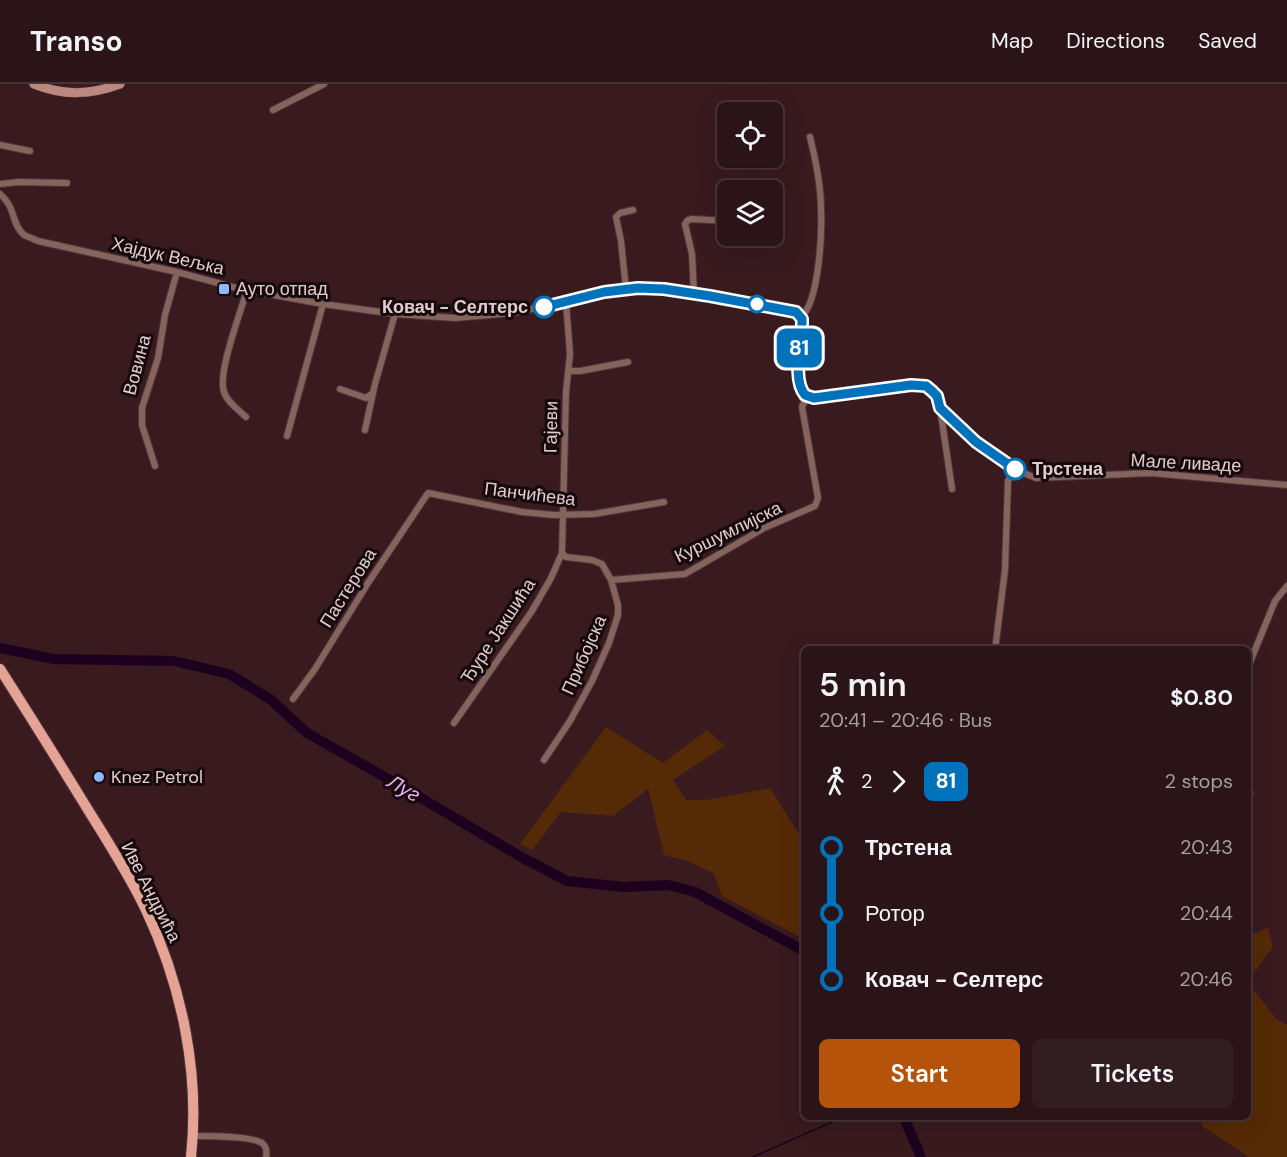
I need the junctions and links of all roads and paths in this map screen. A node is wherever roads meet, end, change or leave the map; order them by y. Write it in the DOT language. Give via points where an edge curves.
graph roads {
  1 [pos="34,84"];
  2 [pos="120,84"];
  3 [pos="324,84"];
  4 [pos="273,110"];
  5 [pos="810,137"];
  6 [pos="0,145"];
  7 [pos="30,151"];
  8 [pos="67,183"];
  9 [pos="0,184"];
  10 [pos="0,194"];
  11 [pos="633,210"];
  12 [pos="717,220"];
  13 [pos="177,272"];
  14 [pos="247,290"];
  15 [pos="626,290"];
  16 [pos="694,293"];
  17 [pos="566,303"];
  18 [pos="323,304"];
  19 [pos="395,314"];
  20 [pos="801,318"];
  21 [pos="628,362"];
  22 [pos="569,371"];
  23 [pos="340,388"];
  24 [pos="373,393"];
  25 [pos="807,396"];
  26 [pos="940,408"];
  27 [pos="246,417"];
  28 [pos="365,430"];
  29 [pos="287,436"];
  30 [pos="155,466"];
  31 [pos="1014,469"];
  32 [pos="1287,485"];
  33 [pos="952,489"];
  34 [pos="428,493"];
  35 [pos="664,502"];
  36 [pos="564,514"];
  37 [pos="562,552"];
  38 [pos="610,580"];
  39 [pos="1287,586"];
  40 [pos="996,646"];
  41 [pos="1251,661"];
  42 [pos="0,669"];
  43 [pos="293,699"];
  44 [pos="454,723"];
  45 [pos="544,760"];
  46 [pos="193,1136"];
  47 [pos="190,1157"];
  48 [pos="266,1157"];
  1 -- 2 [label="main road" via="80,94"];
  3 -- 4 [label="street"];
  5 -- 20 [label="street" via="821,210 816,285 807,313"];
  6 -- 7 [label="street"];
  8 -- 9 [label="street"];
  10 -- 13 [label="street, Хајдук Вељка" via="8,200 16,225 24,235"];
  11 -- 15 [label="street" via="616,217"];
  12 -- 16 [label="street" via="691,219 685,224 692,254"];
  13 -- 14 [label="street, Хајдук Вељка"];
  13 -- 30 [label="street, Вовина" via="142,408 142,425"];
  14 -- 18 [label="street, Хајдук Вељка"];
  14 -- 27 [label="street" via="222,384 227,398"];
  15 -- 16 [label="street, Хајдук Вељка"];
  15 -- 17 [label="street, Хајдук Вељка"];
  16 -- 20 [label="street, Хајдук Вељка" via="791,310"];
  17 -- 19 [label="street, Хајдук Вељка" via="514,314 455,318"];
  17 -- 22 [label="street, Гајеви"];
  18 -- 19 [label="street, Хајдук Вељка"];
  18 -- 29 [label="street"];
  19 -- 24 [label="street"];
  20 -- 25 [label="street" via="800,384"];
  21 -- 22 [label="street"];
  22 -- 36 [label="street, Гајеви"];
  23 -- 24 [label="street" via="366,398"];
  24 -- 28 [label="street"];
  25 -- 26 [label="street" via="920,385 937,396"];
  25 -- 38 [label="street, Куршумлијска" via="802,406 818,498 815,506 764,528 685,574"];
  26 -- 31 [label="street" via="976,442"];
  26 -- 33 [label="street"];
  31 -- 32 [label="street, Мале ливаде" via="1043,478 1151,473"];
  31 -- 40 [label="street" via="1008,481 1005,570"];
  34 -- 36 [label="street, Панчићева" via="522,512"];
  34 -- 43 [label="street, Пастерова"];
  35 -- 36 [label="street, Панчићева" via="594,514"];
  36 -- 37 [label="street, Гајеви"];
  37 -- 38 [label="street, Прибојска" via="570,558 598,561 606,568"];
  37 -- 44 [label="street, Ђуре Јакшића" via="532,611"];
  38 -- 45 [label="street, Прибојска" via="619,612 609,643 578,708"];
  39 -- 41 [label="street" via="1275,601"];
  42 -- 46 [label="main road, Иве Андрића" via="118,859 155,929 184,1026 192,1079"];
  46 -- 47 [label="main road, Иве Андрића"];
  46 -- 48 [label="street" via="261,1142"];
}
